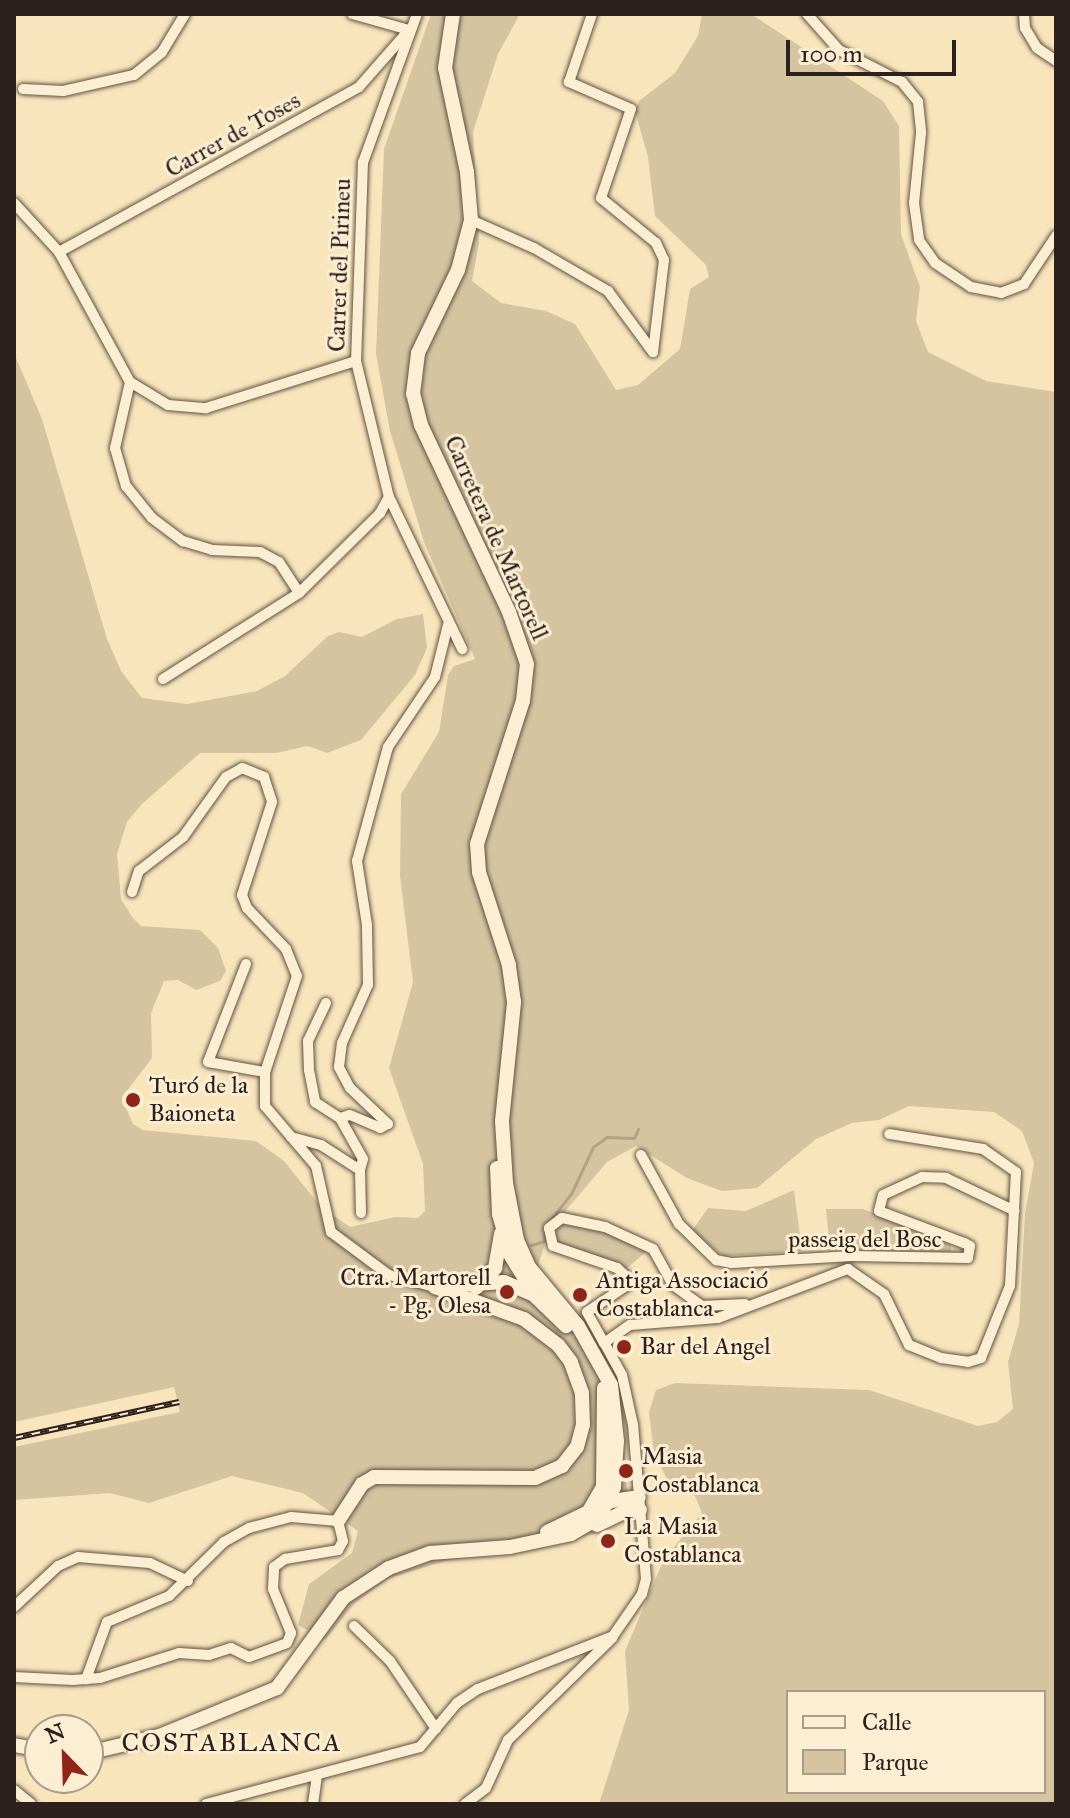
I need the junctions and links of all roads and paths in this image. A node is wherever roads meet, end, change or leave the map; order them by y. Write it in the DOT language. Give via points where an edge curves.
graph roads {
  1 [pos="185,14"];
  2 [pos="352,14"];
  3 [pos="417,14"];
  4 [pos="453,14"];
  5 [pos="592,14"];
  6 [pos="807,14"];
  7 [pos="1024,14"];
  8 [pos="409,30"];
  9 [pos="1056,61"];
  10 [pos="23,89"];
  11 [pos="14,203"];
  12 [pos="471,220"];
  13 [pos="1056,236"];
  14 [pos="59,252"];
  15 [pos="356,361"];
  16 [pos="130,382"];
  17 [pos="389,497"];
  18 [pos="299,593"];
  19 [pos="448,625"];
  20 [pos="462,649"];
  21 [pos="163,679"];
  22 [pos="132,892"];
  23 [pos="246,964"];
  24 [pos="326,1003"];
  25 [pos="265,1072"];
  26 [pos="340,1118"];
  27 [pos="502,1121"];
  28 [pos="889,1134"];
  29 [pos="289,1137"];
  30 [pos="641,1155"];
  31 [pos="360,1170"];
  32 [pos="1015,1211"];
  33 [pos="361,1213"];
  34 [pos="502,1226"];
  35 [pos="517,1240"];
  36 [pos="852,1256"];
  37 [pos="516,1267"];
  38 [pos="495,1268"];
  39 [pos="848,1269"];
  40 [pos="504,1282"];
  41 [pos="477,1284"];
  42 [pos="435,1287"];
  43 [pos="538,1290"];
  44 [pos="474,1301"];
  45 [pos="764,1302"];
  46 [pos="604,1343"];
  47 [pos="602,1368"];
  48 [pos="605,1461"];
  49 [pos="611,1501"];
  50 [pos="640,1504"];
  51 [pos="624,1512"];
  52 [pos="585,1515"];
  53 [pos="338,1521"];
  54 [pos="581,1530"];
  55 [pos="489,1546"];
  56 [pos="188,1581"];
  57 [pos="14,1607"];
  58 [pos="354,1626"];
  59 [pos="613,1636"];
  60 [pos="14,1677"];
  61 [pos="86,1679"];
  62 [pos="436,1729"];
  63 [pos="104,1749"];
  64 [pos="317,1776"];
  65 [pos="14,1790"];
  66 [pos="31,1804"];
  67 [pos="206,1804"];
  68 [pos="313,1804"];
  69 [pos="465,1804"];
  1 -- 10 [label="street" via="162,52 134,75 63,91"];
  2 -- 8 [label="street"];
  3 -- 8 [label="street, Carrer del Pirineu"];
  4 -- 12 [label="main road, Carretera de Martorell" via="445,68 467,172"];
  5 -- 12 [label="street" via="569,82 631,109 601,198 656,243 664,260 653,352 608,291 534,248"];
  6 -- 13 [label="street" via="839,50 902,82 918,102 921,133 914,203 919,240 935,263 971,287 1001,293 1024,284"];
  7 -- 9 [label="street" via="1037,48"];
  8 -- 14 [label="street, Carrer de Toses" via="359,87"];
  8 -- 15 [label="street, Carrer del Pirineu" via="363,162"];
  11 -- 14 [label="street"];
  12 -- 27 [label="main road, Carretera de Martorell" via="463,256 418,353 412,384 421,425 509,612 527,664 523,701 477,844 479,872 509,965 514,1002"];
  14 -- 16 [label="street"];
  15 -- 16 [label="street" via="206,408 168,405"];
  15 -- 17 [label="street, Carrer del Pirineu"];
  16 -- 18 [label="street" via="115,448 126,486 152,518 183,541 212,550 260,552 279,562"];
  17 -- 18 [label="street" via="380,513"];
  17 -- 19 [label="street, Carrer del Pirineu"];
  18 -- 21 [label="street"];
  19 -- 20 [label="street, Carrer del Pirineu"];
  19 -- 26 [label="street" via="435,677 388,747 357,861 367,925 368,985 342,1043 339,1067 350,1088 388,1124 380,1128 350,1115"];
  22 -- 25 [label="street" via="139,871 183,837 226,777 242,768 264,777 272,802 242,895 247,908 286,949 297,976"];
  23 -- 25 [label="street" via="208,1062"];
  24 -- 26 [label="street" via="308,1041 309,1070 315,1102"];
  25 -- 29 [label="street" via="265,1106"];
  26 -- 31 [label="street" via="363,1159"];
  27 -- 34 [label="main road" via="496,1143"];
  27 -- 35 [label="main road, Carretera de Martorell"];
  28 -- 32 [label="street" via="963,1144 1007,1162 1016,1172"];
  29 -- 31 [label="street" via="321,1145"];
  29 -- 42 [label="street" via="316,1166 331,1232 389,1275"];
  30 -- 36 [label="street, passeig del Bosc" via="679,1224 716,1260"];
  31 -- 33 [label="street"];
  32 -- 36 [label="street, passeig del Bosc" via="946,1178 912,1180 883,1195 879,1211 970,1246 968,1258"];
  32 -- 39 [label="street" via="1005,1305 985,1351 974,1361 941,1358 909,1345 884,1294"];
  34 -- 37 [label="main road"];
  34 -- 38 [label="main road"];
  35 -- 37 [label="main road"];
  35 -- 43 [label="main road, Carretera de Martorell"];
  36 -- 39 [label="street"];
  37 -- 38 [label="main road"];
  37 -- 40 [label="main road"];
  37 -- 43 [label="main road"];
  38 -- 41 [label="main road"];
  39 -- 45 [label="street"];
  40 -- 41 [label="main road"];
  40 -- 43 [label="main road"];
  41 -- 42 [label="main road"];
  41 -- 44 [label="main road"];
  42 -- 44 [label="main road"];
  43 -- 47 [label="main road, Carretera de Martorell" via="587,1342"];
  44 -- 53 [label="main road" via="524,1319 567,1355 577,1373 584,1412 577,1447 562,1466 535,1478 374,1477 362,1484"];
  45 -- 46 [label="street" via="718,1318 638,1322"];
  45 -- 46 [label="street" via="702,1306 673,1285 653,1249 605,1227 562,1218 549,1228 553,1246 617,1268 629,1279 587,1312"];
  46 -- 50 [label="street" via="628,1398"];
  47 -- 48 [label="main road"];
  47 -- 49 [label="main road, Carretera de Martorell" via="611,1385 616,1418"];
  48 -- 49 [label="main road"];
  48 -- 52 [label="main road" via="599,1499"];
  49 -- 50 [label="main road"];
  49 -- 51 [label="main road"];
  49 -- 52 [label="main road"];
  49 -- 54 [label="main road"];
  50 -- 51 [label="main road"];
  50 -- 59 [label="street" via="642,1594"];
  51 -- 54 [label="main road"];
  52 -- 55 [label="main road" via="545,1533"];
  53 -- 56 [label="street" via="291,1517 249,1528 224,1542"];
  53 -- 61 [label="street" via="343,1541 338,1550 285,1559 274,1567 273,1589 291,1633 287,1643 249,1657 231,1648 209,1655 179,1653"];
  54 -- 55 [label="main road" via="537,1543"];
  55 -- 63 [label="main road" via="421,1556 355,1587 290,1676 262,1697 159,1736"];
  56 -- 57 [label="street" via="150,1563 78,1557 58,1566"];
  56 -- 61 [label="street" via="169,1596 107,1622"];
  58 -- 62 [label="street" via="390,1661"];
  59 -- 62 [label="street" via="478,1689"];
  59 -- 69 [label="street" via="508,1740 486,1788"];
  60 -- 61 [label="street"];
  62 -- 64 [label="street" via="420,1747"];
  64 -- 67 [label="street"];
  64 -- 68 [label="street"];
  65 -- 66 [label="street"];
}
